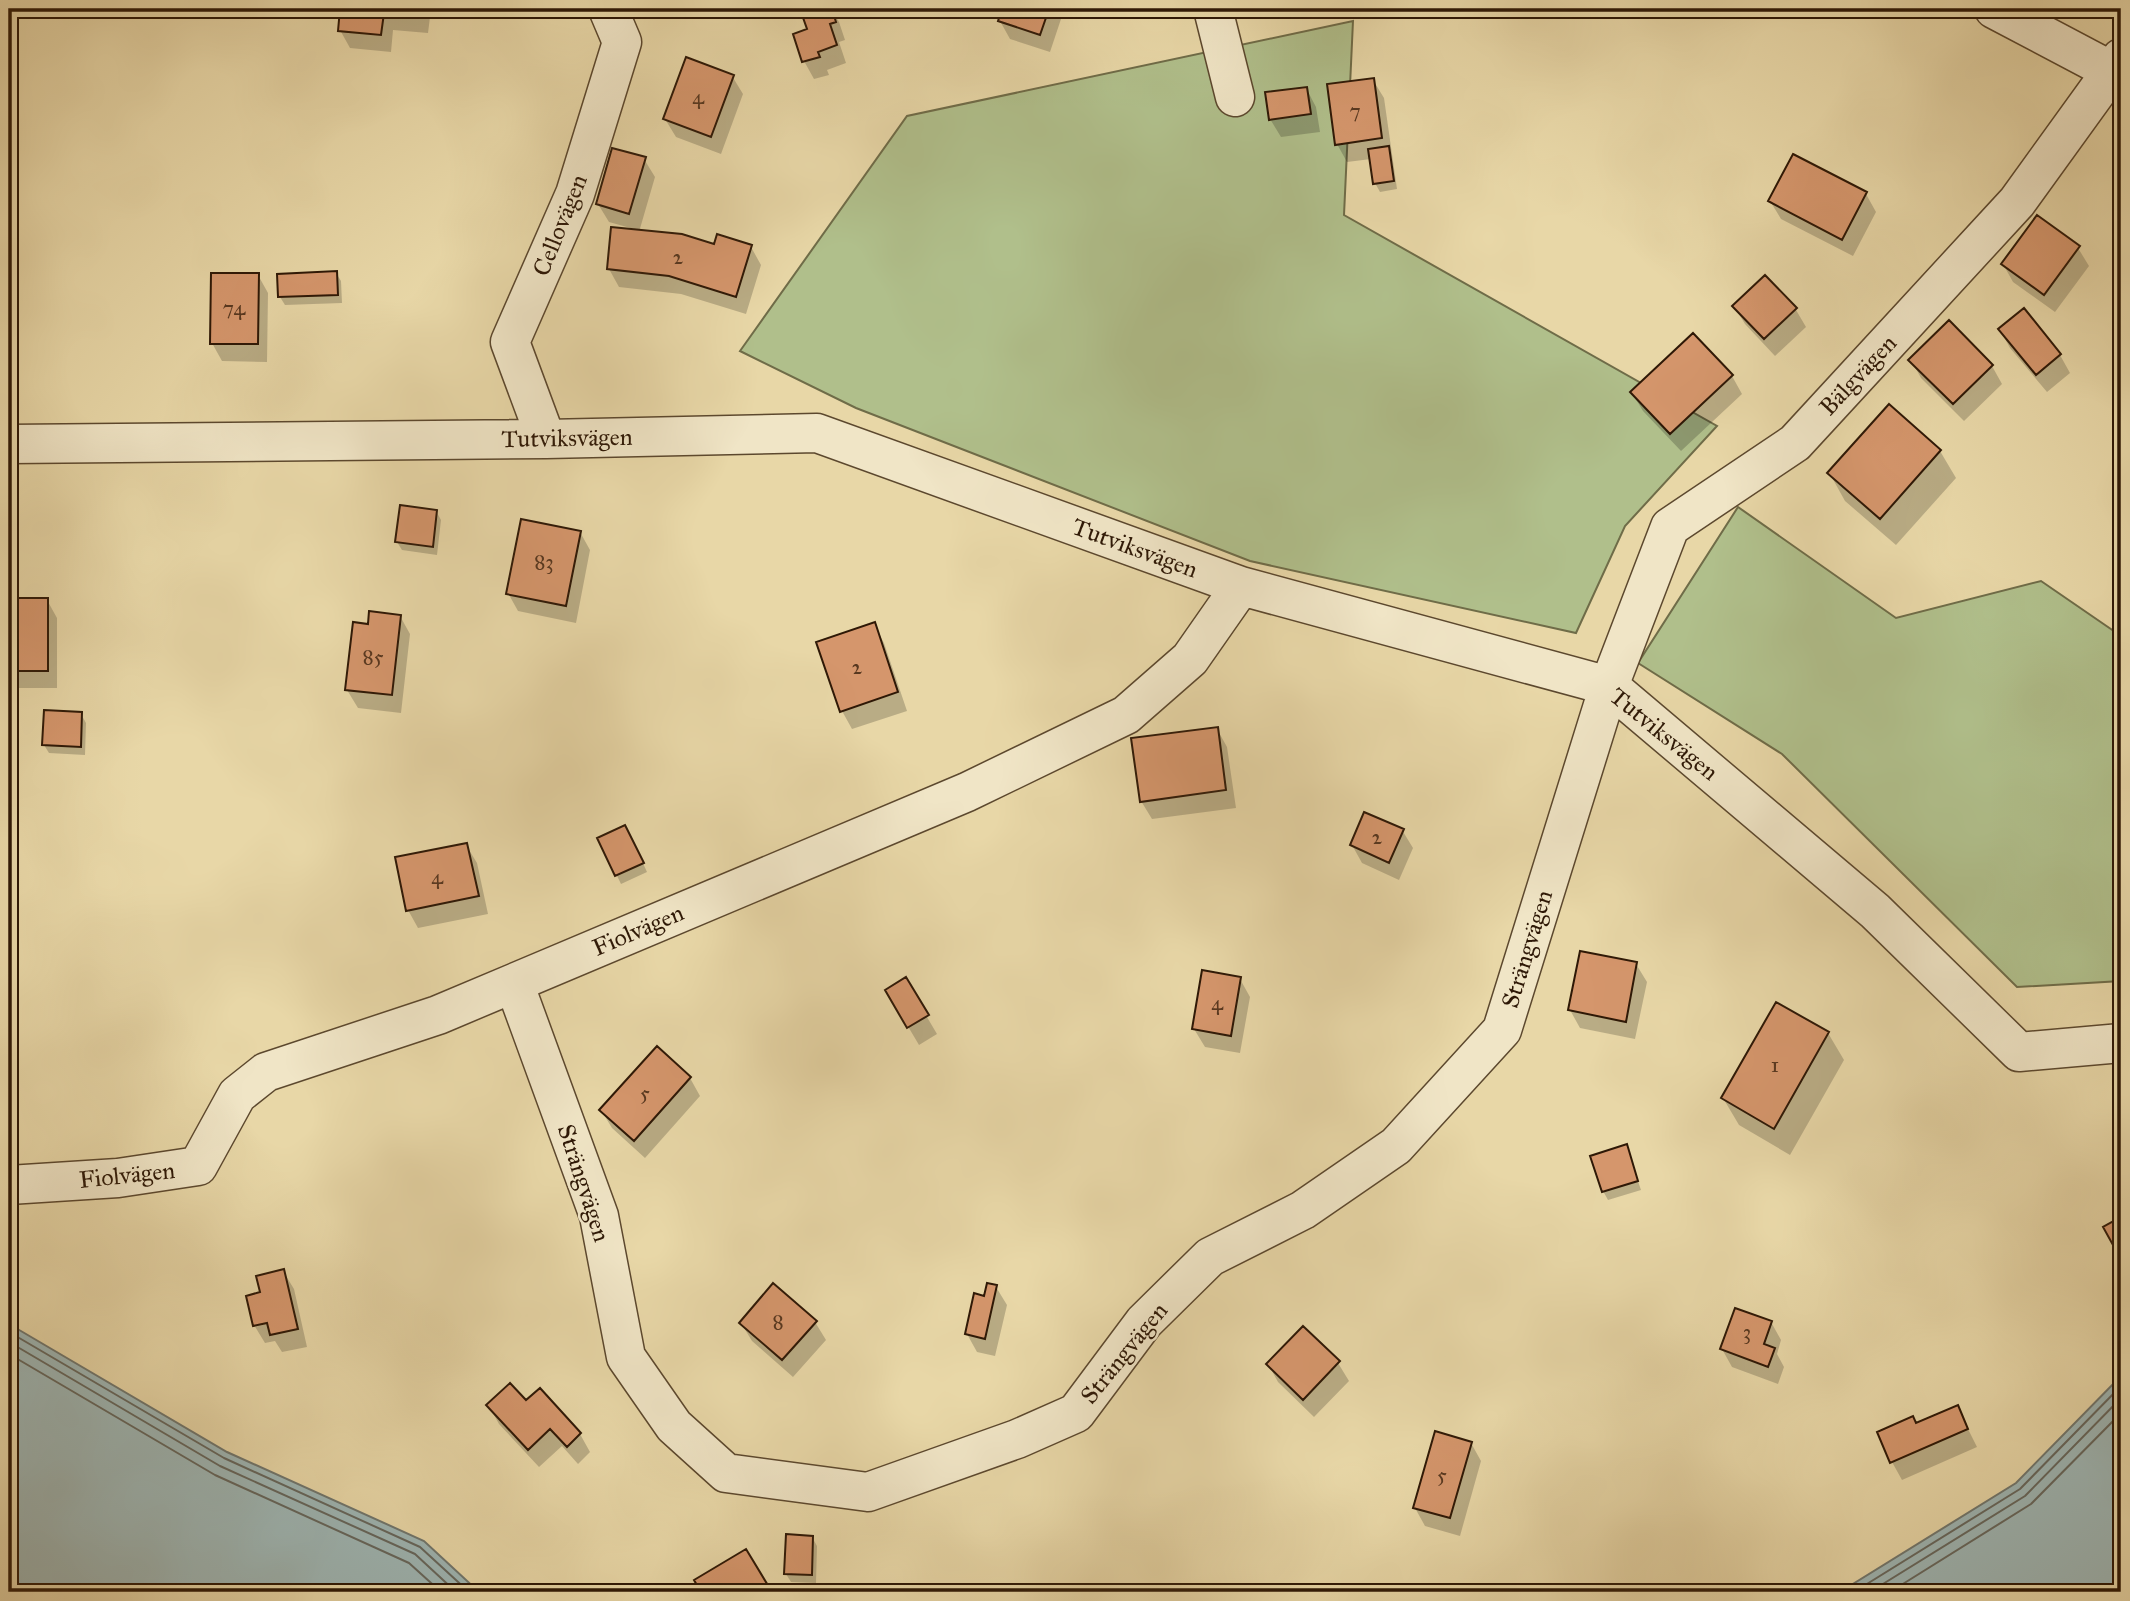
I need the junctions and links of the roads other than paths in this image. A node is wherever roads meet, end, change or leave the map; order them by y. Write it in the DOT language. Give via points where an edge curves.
graph roads {
  1 [pos="608,9"];
  2 [pos="1213,9"];
  3 [pos="1994,9"];
  4 [pos="2118,68"];
  5 [pos="1235,97"];
  6 [pos="546,439"];
  7 [pos="9,444"];
  8 [pos="1241,586"];
  9 [pos="1609,686"];
  10 [pos="514,983"];
  11 [pos="2121,1043"];
  12 [pos="9,1185"];
  1 -- 6 [label="street, Cellovägen" via="622,41 575,194 510,342"];
  2 -- 5 [label="street"];
  3 -- 4 [label="street"];
  4 -- 9 [label="street, Bälgvägen" via="2017,202 1795,443 1670,527"];
  6 -- 7 [label="street, Tutviksvägen"];
  6 -- 8 [label="street, Tutviksvägen" via="817,433"];
  8 -- 9 [label="street, Tutviksvägen"];
  8 -- 10 [label="street, Fiolvägen" via="1190,659 1126,715 967,792"];
  9 -- 10 [label="street, Strängvägen" via="1502,1030 1396,1146 1303,1210 1210,1257 1144,1322 1076,1413 868,1492 726,1473 666,1415 626,1357 599,1216"];
  9 -- 11 [label="street, Tutviksvägen" via="1875,911 2019,1052"];
  10 -- 12 [label="street, Fiolvägen" via="438,1015 266,1072 237,1095 198,1166 118,1178"];
}
